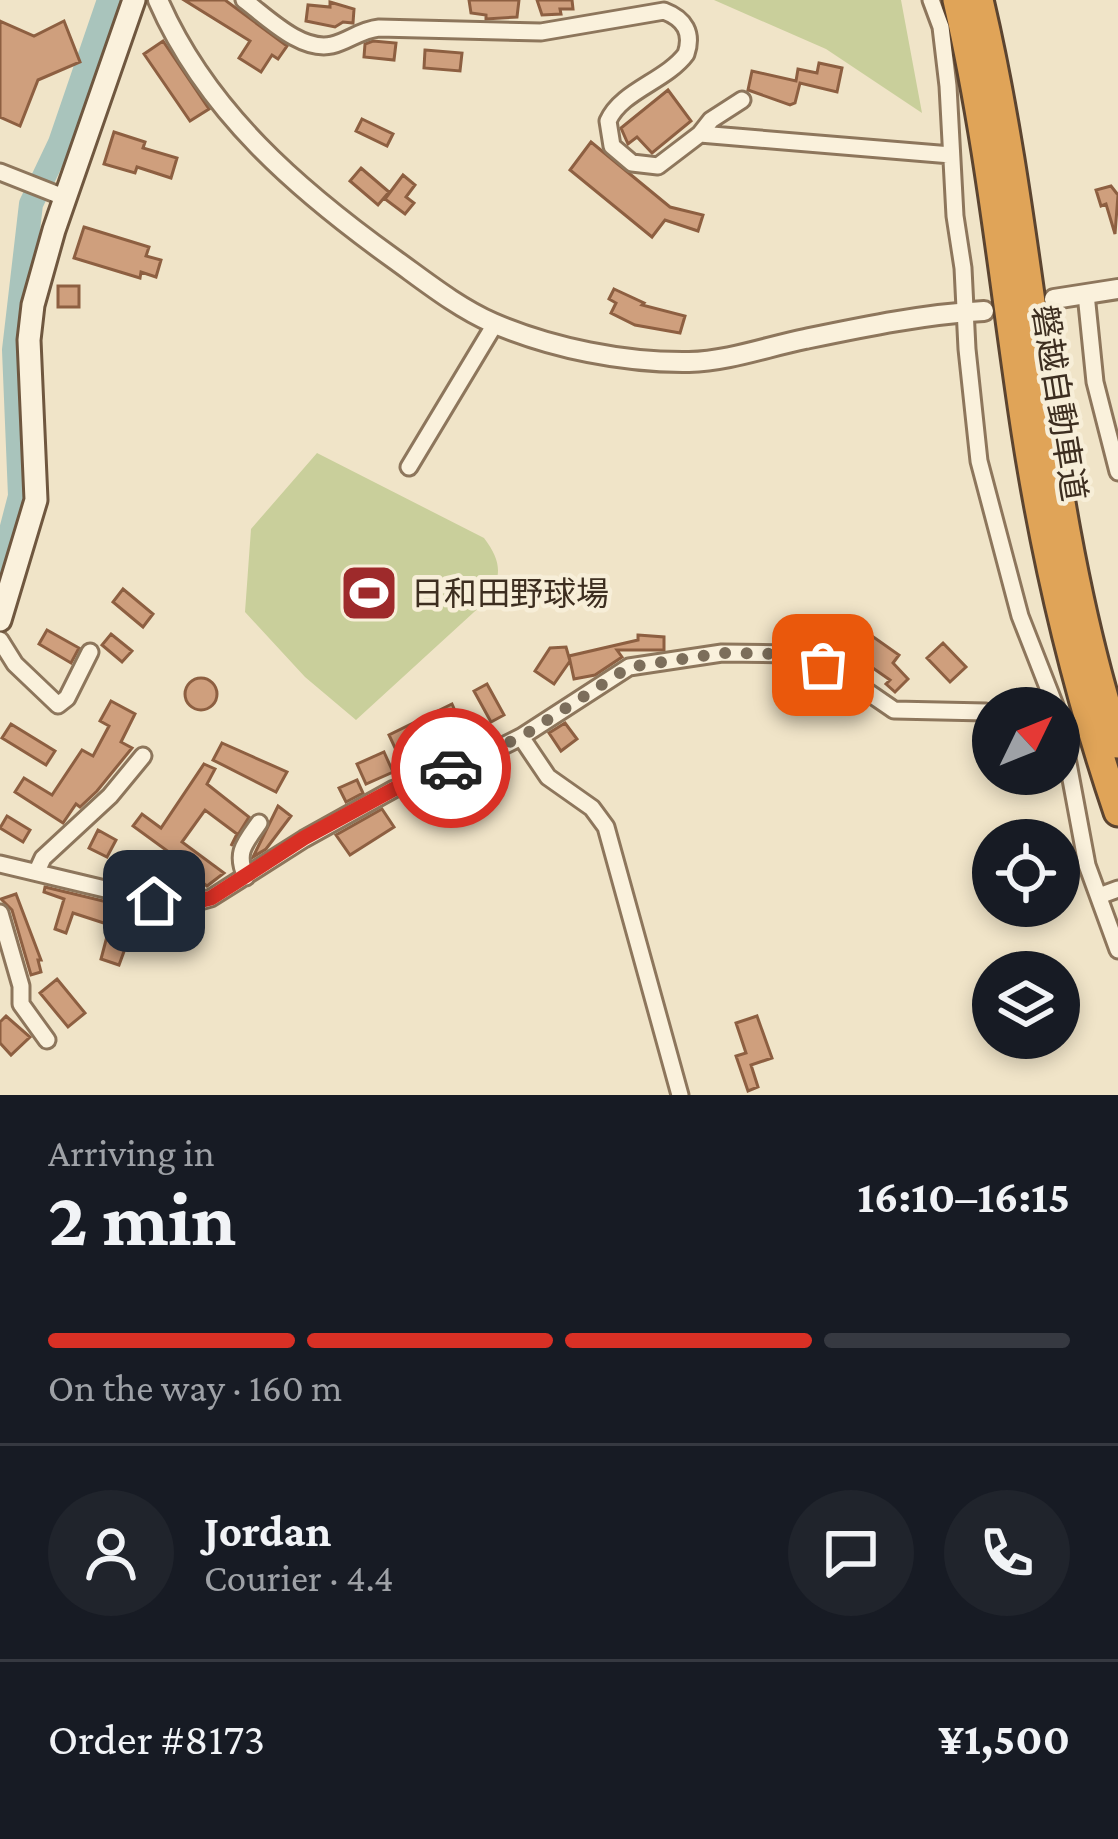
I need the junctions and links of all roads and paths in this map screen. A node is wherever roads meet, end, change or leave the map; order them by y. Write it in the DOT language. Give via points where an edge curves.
graph roads {
  1 [pos="134,0"];
  2 [pos="158,0"];
  3 [pos="244,0"];
  4 [pos="932,0"];
  5 [pos="957,0"];
  6 [pos="979,0"];
  7 [pos="742,100"];
  8 [pos="700,134"];
  9 [pos="951,155"];
  10 [pos="0,172"];
  11 [pos="65,198"];
  12 [pos="1118,289"];
  13 [pos="1086,294"];
  14 [pos="1054,299"];
  15 [pos="976,311"];
  16 [pos="495,324"];
  17 [pos="409,467"];
  18 [pos="1118,472"];
  19 [pos="0,620"];
  20 [pos="0,640"];
  21 [pos="90,652"];
  22 [pos="1048,687"];
  23 [pos="972,712"];
  24 [pos="521,737"];
  25 [pos="1118,744"];
  26 [pos="143,756"];
  27 [pos="1071,795"];
  28 [pos="1118,812"];
  29 [pos="259,823"];
  30 [pos="0,864"];
  31 [pos="37,871"];
  32 [pos="246,877"];
  33 [pos="1118,890"];
  34 [pos="1099,896"];
  35 [pos="0,913"];
  36 [pos="1118,950"];
  37 [pos="47,1040"];
  38 [pos="680,1095"];
  1 -- 11 [label="main road"];
  2 -- 16 [label="street" via="212,93 285,175 444,296"];
  3 -- 8 [label="street" via="288,33 327,46 379,28 541,32 664,11 688,30 686,54 614,110 607,132 623,156 650,166"];
  4 -- 9 [label="street"];
  5 -- 28 [label="highway, 磐越自動車道" via="1052,574"];
  6 -- 25 [label="highway, 磐越自動車道" via="1057,490"];
  7 -- 8 [label="street"];
  8 -- 9 [label="street"];
  9 -- 15 [label="street"];
  10 -- 11 [label="street"];
  11 -- 19 [label="main road" via="29,340 34,514"];
  12 -- 13 [label="street"];
  13 -- 14 [label="street"];
  13 -- 18 [label="street" via="1095,382"];
  15 -- 16 [label="street" via="693,362 581,349"];
  15 -- 22 [label="street" via="967,349 979,461 1020,616"];
  16 -- 17 [label="street"];
  20 -- 21 [label="street" via="58,705"];
  23 -- 24 [label="street" via="894,710 807,657 722,653 629,667"];
  24 -- 32 [label="street" via="394,789"];
  24 -- 38 [label="street" via="548,777 606,827"];
  26 -- 31 [label="street"];
  27 -- 34 [label="street"];
  29 -- 32 [label="street" via="239,850"];
  30 -- 31 [label="street"];
  31 -- 32 [label="street" via="178,905 211,898"];
  33 -- 34 [label="street"];
  34 -- 36 [label="street"];
  35 -- 37 [label="street" via="21,1004"];
}
